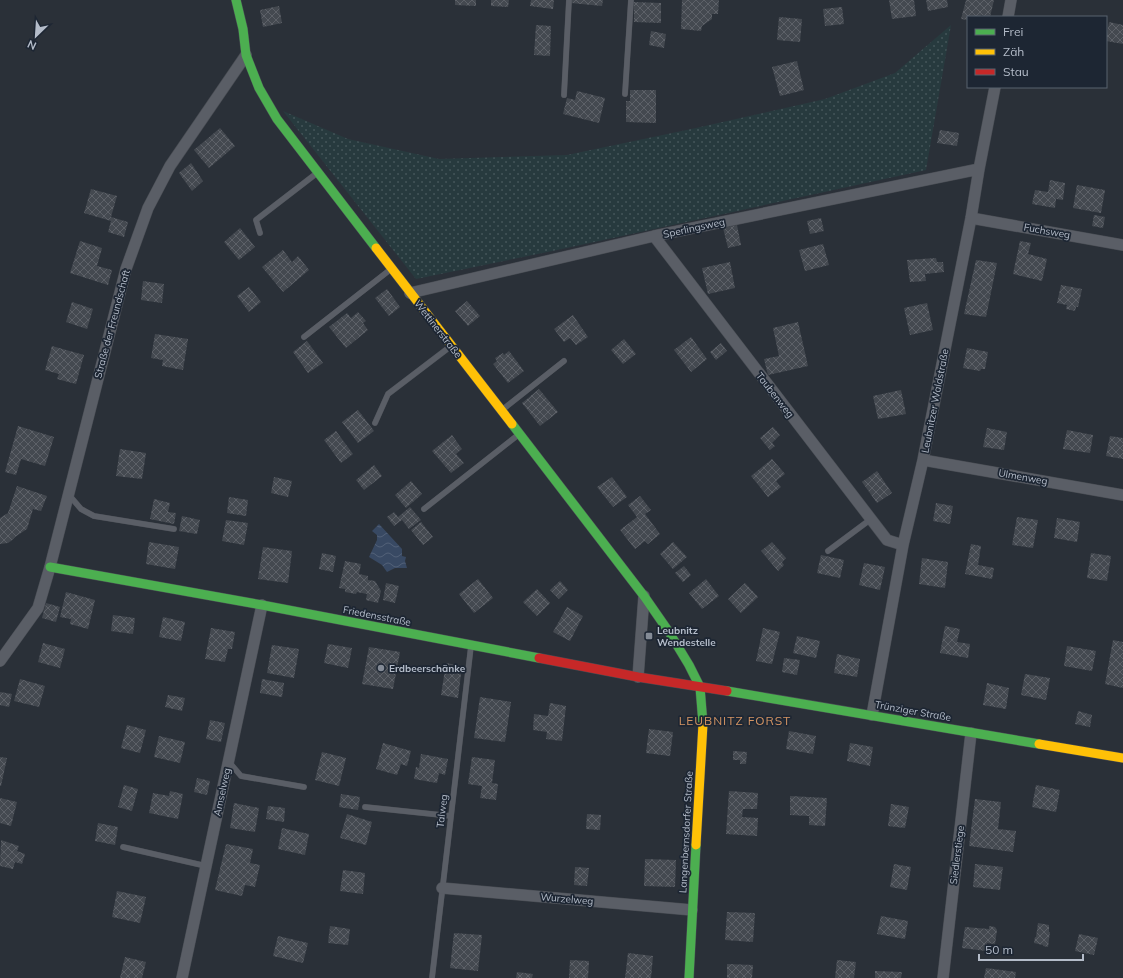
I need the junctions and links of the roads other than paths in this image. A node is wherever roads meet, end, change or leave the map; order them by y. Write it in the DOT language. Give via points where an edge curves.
graph roads {
  1 [pos="236,0"];
  2 [pos="569,0"];
  3 [pos="631,0"];
  4 [pos="1011,0"];
  5 [pos="1008,16"];
  6 [pos="246,55"];
  7 [pos="995,88"];
  8 [pos="625,94"];
  9 [pos="564,95"];
  10 [pos="979,169"];
  11 [pos="318,173"];
  12 [pos="971,218"];
  13 [pos="260,233"];
  14 [pos="654,236"];
  15 [pos="1123,245"];
  16 [pos="392,269"];
  17 [pos="410,293"];
  18 [pos="304,337"];
  19 [pos="451,346"];
  20 [pos="564,361"];
  21 [pos="501,410"];
  22 [pos="375,423"];
  23 [pos="519,434"];
  24 [pos="923,460"];
  25 [pos="69,495"];
  26 [pos="1123,495"];
  27 [pos="424,509"];
  28 [pos="871,519"];
  29 [pos="174,529"];
  30 [pos="903,545"];
  31 [pos="828,551"];
  32 [pos="50,567"];
  33 [pos="644,596"];
  34 [pos="262,605"];
  35 [pos="471,645"];
  36 [pos="0,661"];
  37 [pos="638,676"];
  38 [pos="700,687"];
  39 [pos="872,715"];
  40 [pos="971,732"];
  41 [pos="1123,758"];
  42 [pos="229,762"];
  43 [pos="304,787"];
  44 [pos="365,807"];
  45 [pos="451,816"];
  46 [pos="123,847"];
  47 [pos="206,866"];
  48 [pos="442,888"];
  49 [pos="692,910"];
  50 [pos="182,978"];
  51 [pos="432,978"];
  52 [pos="689,978"];
  53 [pos="943,978"];
  1 -- 6 [label="street"];
  2 -- 9 [label="lane"];
  3 -- 8 [label="lane"];
  4 -- 5 [label="street"];
  6 -- 11 [label="street, Wettinerstraße" via="259,88 277,119"];
  6 -- 25 [label="street, Straße der Freundschaft" via="170,166 148,208 126,269"];
  7 -- 10 [label="street, Leubnitzer Waldstraße"];
  10 -- 12 [label="street, Leubnitzer Waldstraße"];
  10 -- 14 [label="street, Sperlingsweg"];
  11 -- 13 [label="lane" via="256,220"];
  11 -- 16 [label="street, Wettinerstraße"];
  12 -- 15 [label="street, Fuchsweg"];
  12 -- 24 [label="street, Leubnitzer Waldstraße"];
  14 -- 17 [label="street, Sperlingsweg"];
  14 -- 28 [label="street, Taubenweg"];
  16 -- 17 [label="street, Wettinerstraße"];
  16 -- 18 [label="lane"];
  17 -- 19 [label="street, Wettinerstraße"];
  19 -- 21 [label="street, Wettinerstraße"];
  19 -- 22 [label="lane" via="388,394"];
  20 -- 21 [label="lane"];
  21 -- 23 [label="street, Wettinerstraße"];
  23 -- 27 [label="lane"];
  23 -- 33 [label="street, Wettinerstraße"];
  24 -- 26 [label="street, Ulmenweg"];
  24 -- 30 [label="street, Leubnitzer Waldstraße"];
  25 -- 29 [label="lane" via="81,509 94,516"];
  25 -- 32 [label="street, Straße der Freundschaft"];
  28 -- 30 [label="street, Taubenweg" via="887,540"];
  28 -- 31 [label="lane"];
  30 -- 39 [label="street, Leubnitzer Waldstraße"];
  32 -- 34 [label="street, Friedensstraße"];
  32 -- 36 [label="street, Straße der Freundschaft" via="38,608"];
  33 -- 37 [label="street"];
  33 -- 38 [label="street, Wettinerstraße" via="689,664"];
  34 -- 35 [label="street, Friedensstraße"];
  34 -- 42 [label="street, Amselweg"];
  35 -- 37 [label="street, Friedensstraße"];
  35 -- 45 [label="lane, Talweg"];
  37 -- 38 [label="street, Friedensstraße"];
  38 -- 39 [label="street, Trünziger Straße"];
  38 -- 49 [label="street, Langenbernsdorfer Straße" via="703,720"];
  39 -- 40 [label="street, Trünziger Straße"];
  40 -- 41 [label="street, Trünziger Straße"];
  40 -- 53 [label="street, Siedlerstiege"];
  42 -- 43 [label="lane" via="241,776"];
  42 -- 47 [label="street, Amselweg"];
  44 -- 45 [label="lane"];
  45 -- 48 [label="lane, Talweg"];
  46 -- 47 [label="lane"];
  47 -- 50 [label="street, Amselweg"];
  48 -- 49 [label="street, Wurzelweg"];
  48 -- 51 [label="lane, Talweg"];
  49 -- 52 [label="street, Langenbernsdorfer Straße"];
}
